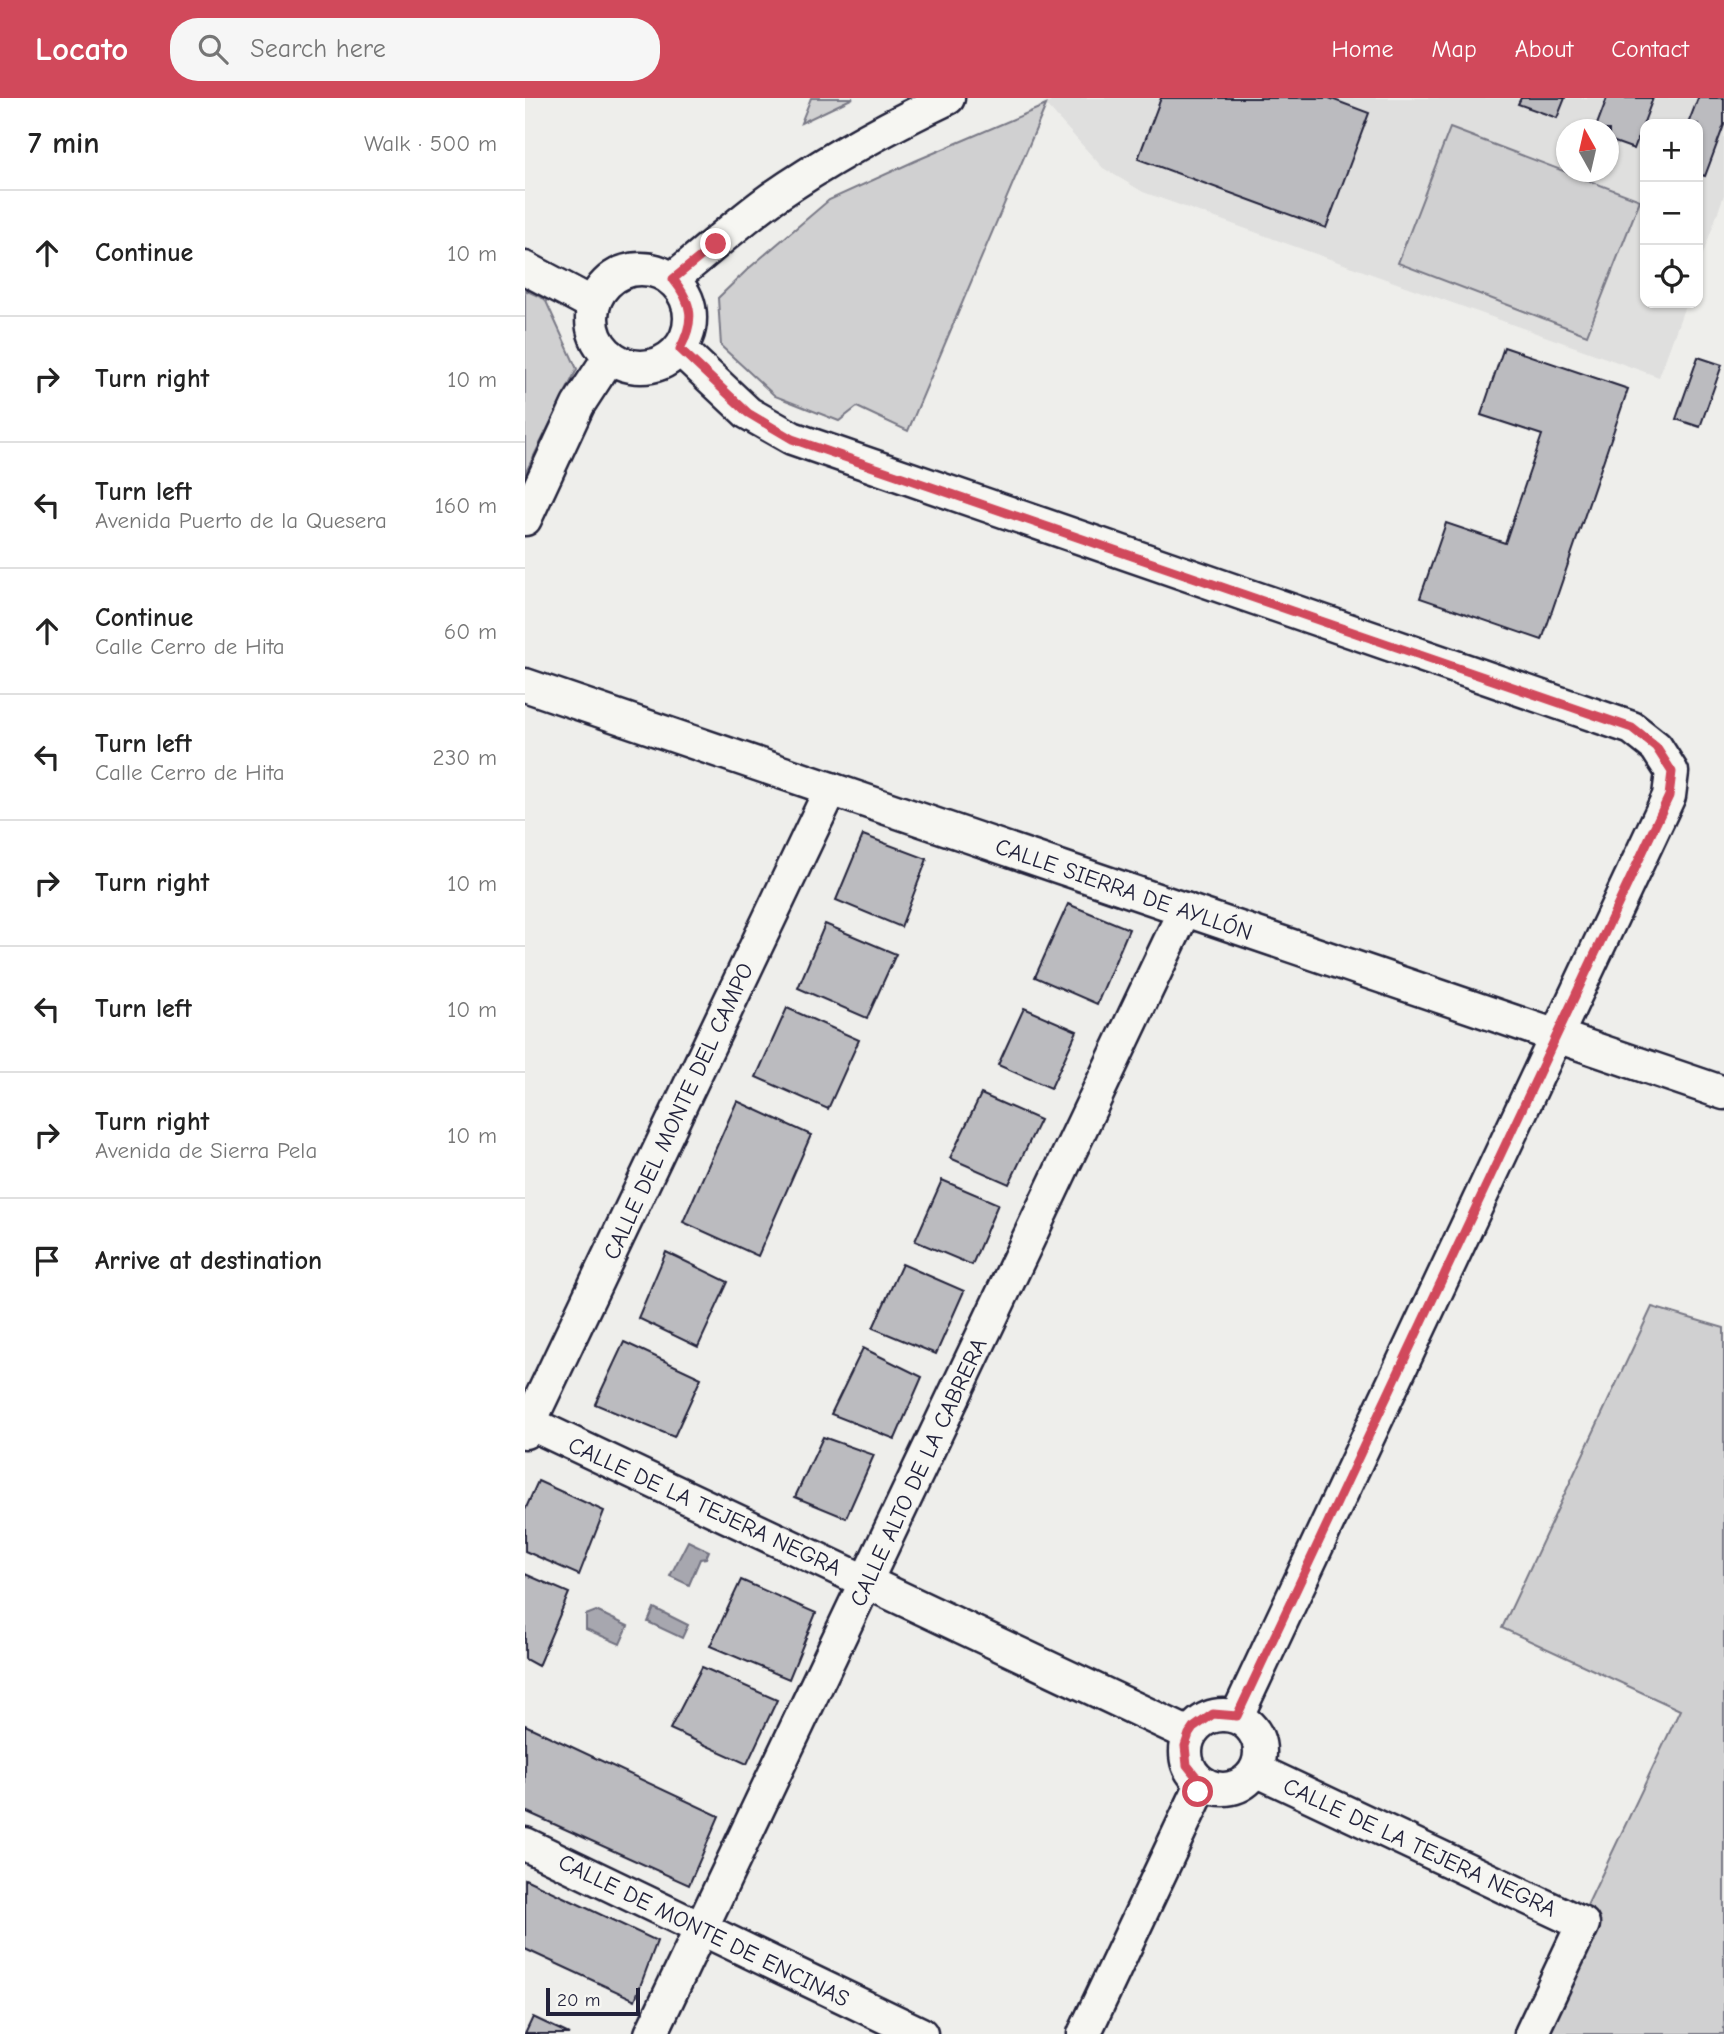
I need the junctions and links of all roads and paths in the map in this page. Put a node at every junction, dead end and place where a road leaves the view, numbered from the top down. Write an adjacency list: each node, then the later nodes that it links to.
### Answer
1 (948, 98): 3 (street)
2 (525, 268): 4 (street)
3 (673, 279): 4 (street); 5 (street)
4 (593, 304): 6 (street)
5 (680, 349): 6 (street); 11 (street)
6 (610, 356): 7 (street)
7 (525, 519)
8 (525, 685): 9 (street, CALLE SIERRA DE AYLLÓN)
9 (831, 789): 10 (street, CALLE SIERRA DE AYLLÓN); 13 (street, CALLE DEL MONTE DEL CAMPO)
10 (1185, 909): 11 (street, CALLE SIERRA DE AYLLÓN); 14 (street, CALLE ALTO DE LA CABRERA)
11 (1556, 1036): 12 (street, CALLE SIERRA DE AYLLÓN); 15 (street)
12 (1724, 1093)
13 (526, 1426): 14 (street, CALLE DE LA TEJERA NEGRA)
14 (866, 1582): 16 (street, CALLE DE LA TEJERA NEGRA); 20 (street, CALLE ALTO DE LA CABRERA)
15 (1237, 1716): 16 (street); 17 (street)
16 (1189, 1734): 18 (street)
17 (1257, 1770): 18 (street); 24 (street, CALLE DE LA TEJERA NEGRA)
18 (1202, 1784): 23 (street)
19 (525, 1844): 20 (street, CALLE DE MONTE DE ENCINAS)
20 (701, 1928): 21 (street, CALLE ALTO DE LA CABRERA); 22 (street, CALLE DE MONTE DE ENCINAS)
21 (651, 2034)
22 (921, 2034)
23 (1084, 2034)
24 (1531, 2034)

